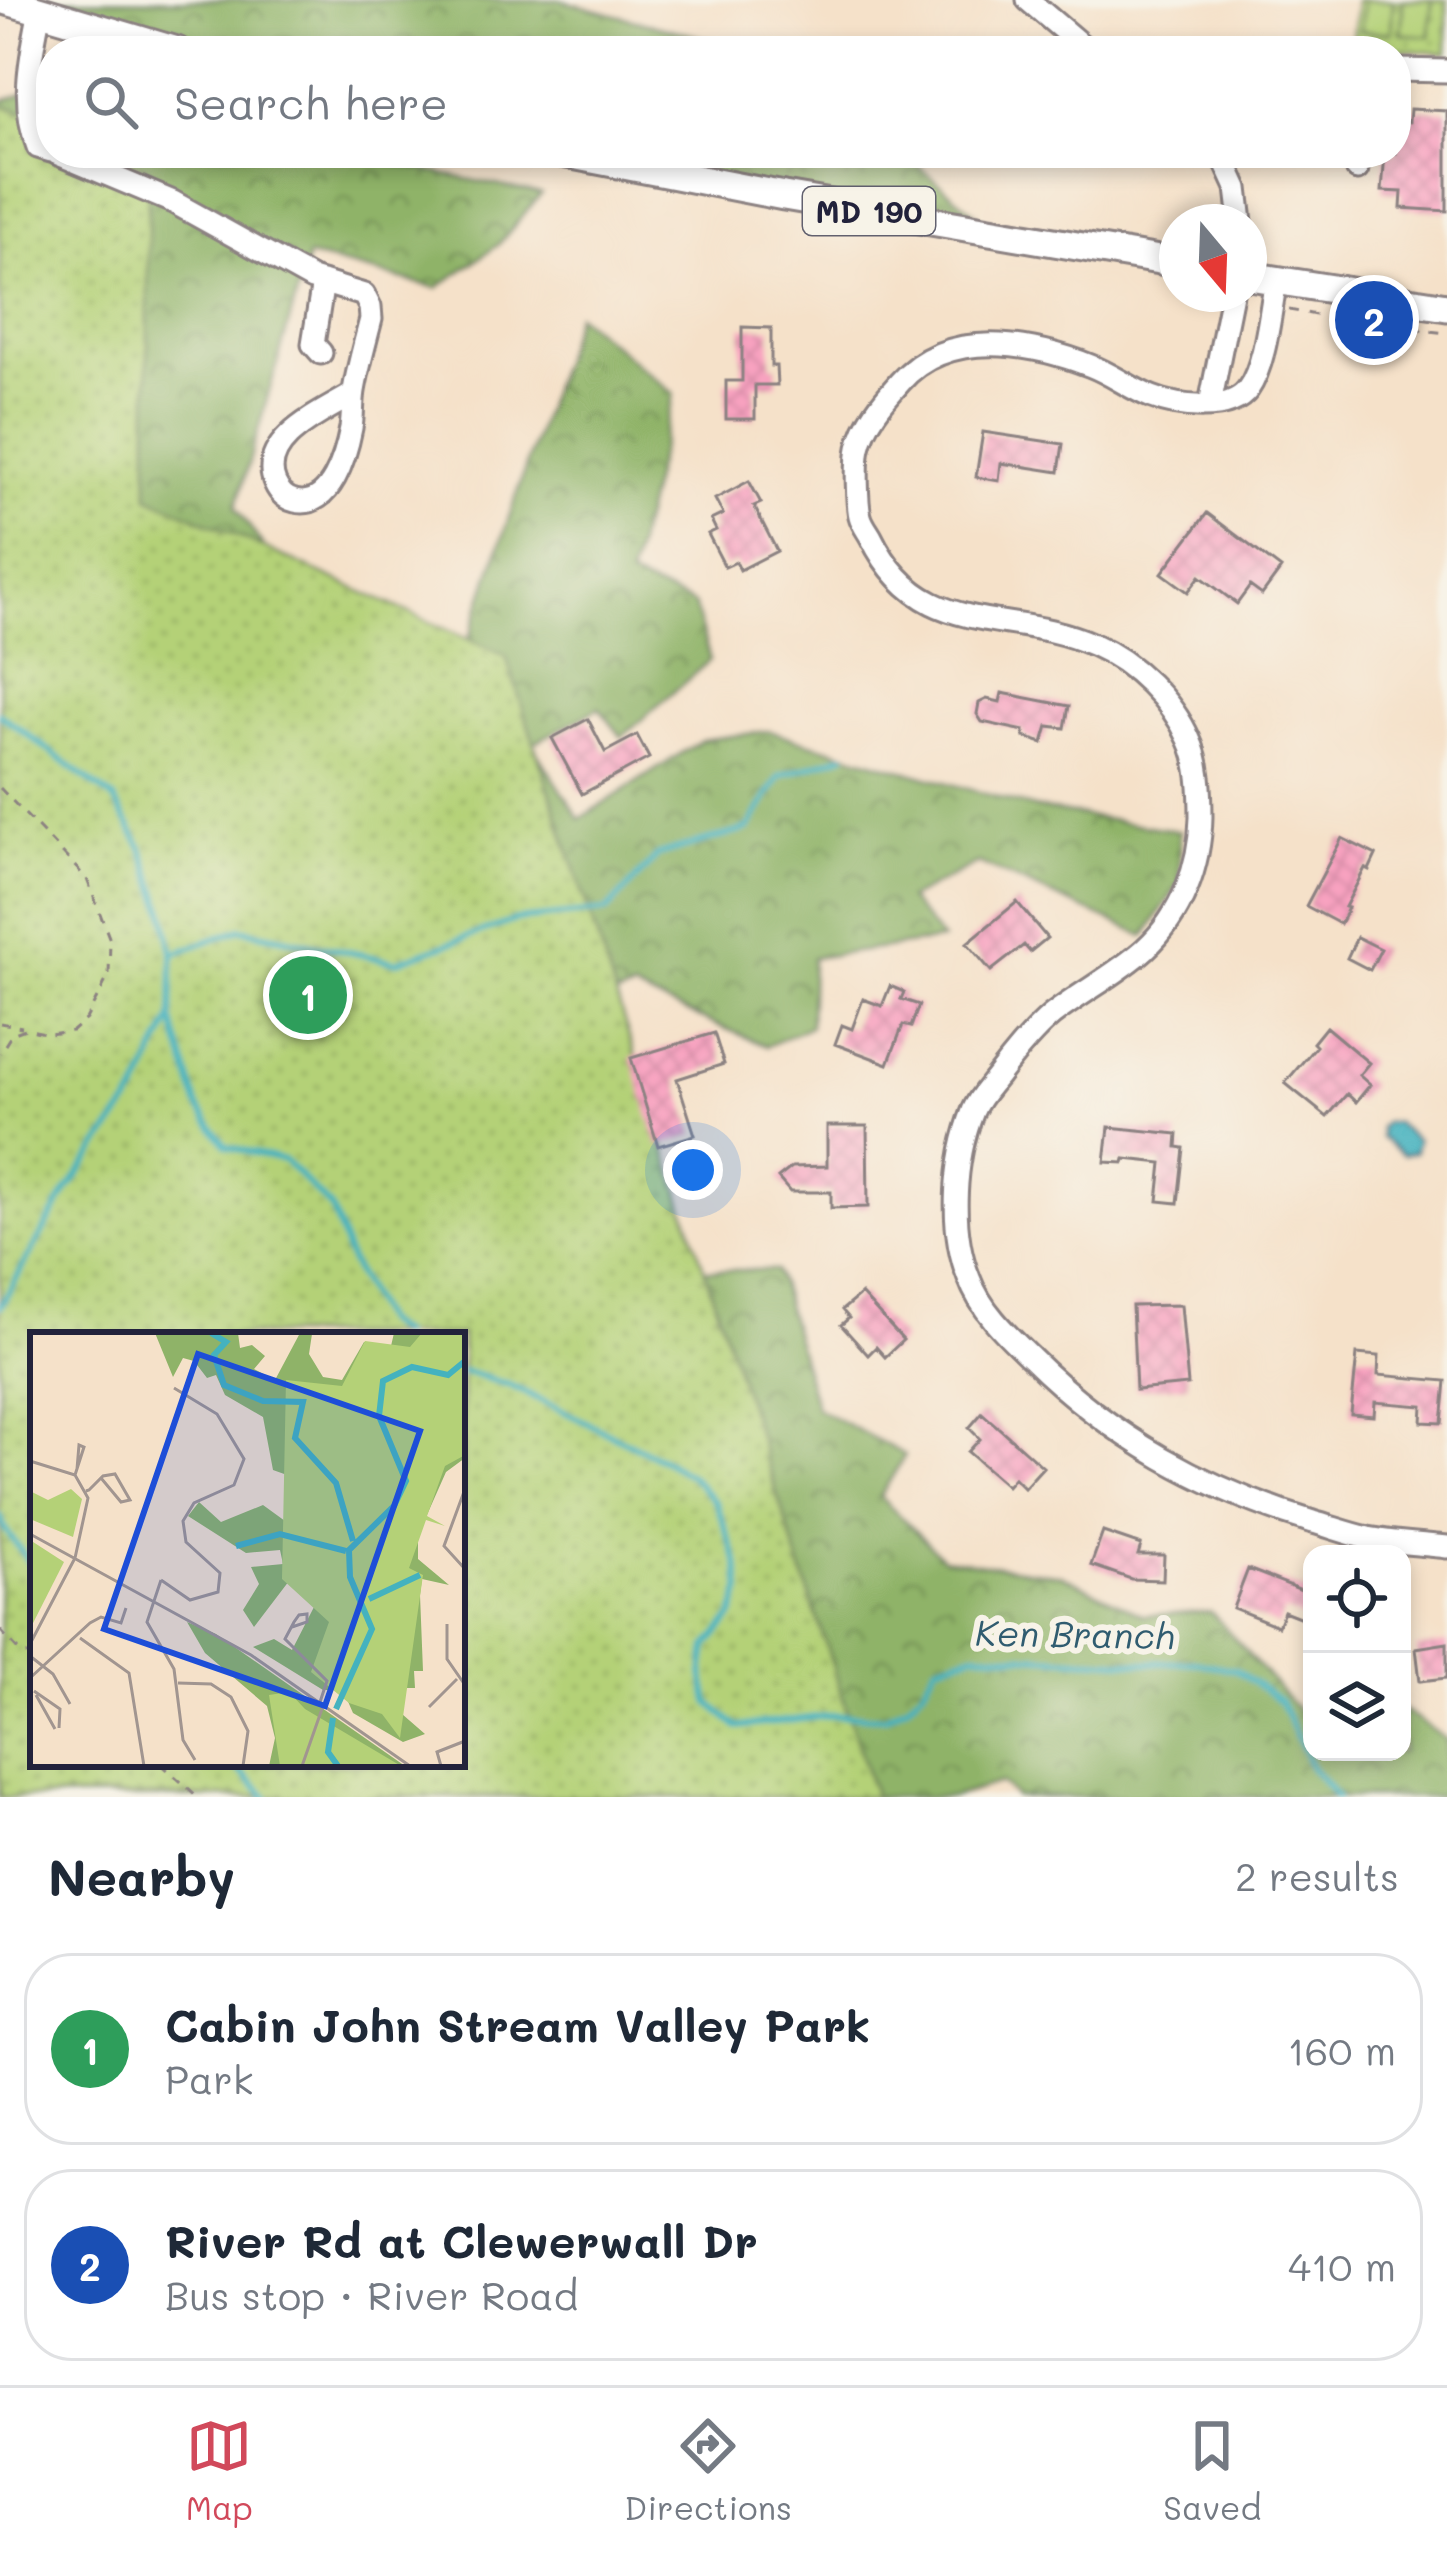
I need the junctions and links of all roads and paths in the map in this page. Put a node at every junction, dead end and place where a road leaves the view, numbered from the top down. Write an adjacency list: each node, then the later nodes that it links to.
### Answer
1 (1028, 0): 4 (street)
2 (17, 3): 3 (main road); 7 (street)
3 (127, 36)
4 (1070, 36)
5 (1411, 70): 6 (street)
6 (1447, 71)
7 (36, 142)
8 (92, 168): 13 (street)
9 (639, 168): 12 (main road, MD 190)
10 (1228, 168): 11 (street)
11 (1239, 204)
12 (1159, 260)
13 (323, 283): 20 (street); 21 (street)
14 (1267, 287): 16 (main road)
15 (1267, 288): 19 (path)
16 (1447, 307)
17 (1228, 312): 22 (street)
18 (1263, 312): 22 (street)
19 (1447, 333)
20 (321, 353)
21 (353, 394): 21 (street)
22 (1210, 404): 27 (street)
23 (0, 788): 25 (path)
24 (0, 1023): 25 (path)
25 (42, 1030): 26 (path)
26 (0, 1053)
27 (1447, 1547)
28 (0, 1630): 29 (path)
29 (30, 1656)
30 (164, 1767): 31 (path)
31 (198, 1797)

